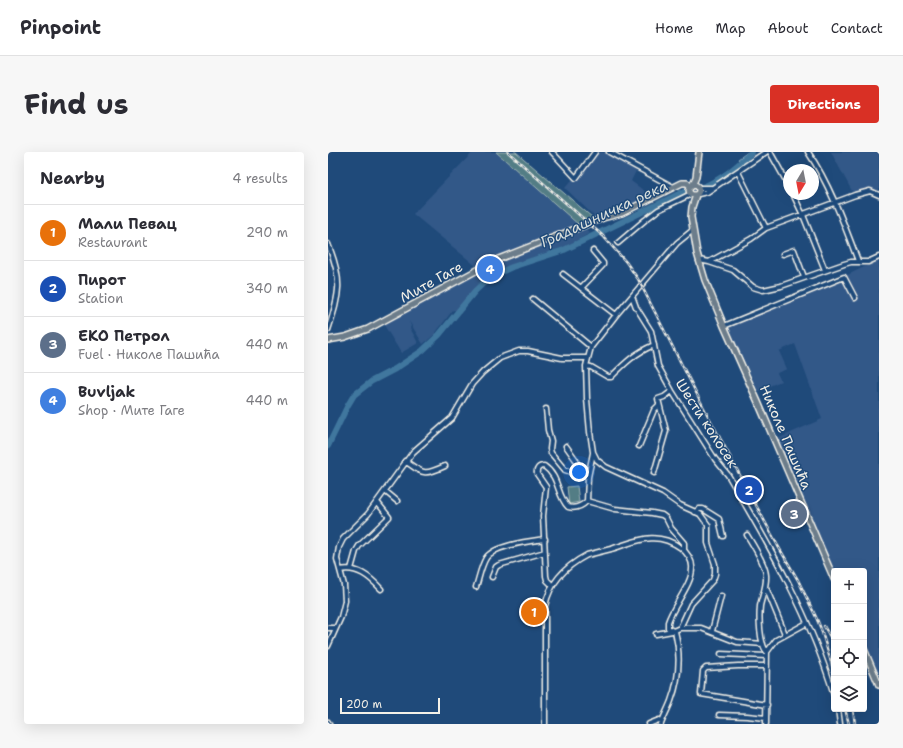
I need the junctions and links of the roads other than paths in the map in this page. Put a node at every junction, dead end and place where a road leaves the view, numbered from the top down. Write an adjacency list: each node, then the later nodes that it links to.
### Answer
1 (552, 152): 2 (street)
2 (595, 152)
3 (609, 152): 11 (street)
4 (700, 152): 10 (main road, Николе Пашића)
5 (766, 152): 8 (street)
6 (770, 152): 9 (street)
7 (808, 152): 15 (street)
8 (738, 172): 12 (street); 17 (street)
9 (783, 175)
10 (695, 179): 12 (main road); 12 (main road, Николе Пашића)
11 (675, 186): 12 (main road); 38 (main road, Мите Гаге)
12 (693, 190): 18 (main road, Николе Пашића); 19 (street)
13 (879, 195): 15 (street)
14 (796, 200): 16 (street)
15 (835, 203): 16 (street); 25 (street)
16 (803, 215): 17 (street); 27 (street)
17 (766, 228): 26 (street)
18 (693, 230): 24 (main road, Николе Пашића); 31 (street)
19 (618, 243)
20 (328, 244): 35 (street)
21 (593, 251): 30 (street)
22 (783, 254): 29 (street)
23 (879, 257): 25 (street)
24 (699, 260): 26 (street); 36 (main road, Николе Пашића)
25 (858, 261): 27 (street)
26 (709, 262): 29 (street)
27 (825, 270): 29 (street)
28 (563, 274): 30 (street)
29 (804, 277)
30 (581, 288): 34 (street)
31 (632, 296): 34 (street); 39 (street, Шести колосек)
32 (855, 298): 36 (street)
33 (532, 299): 40 (street)
34 (616, 315): 40 (street)
35 (329, 324): 37 (street)
36 (724, 326): 66 (main road, Николе Пашића)
37 (328, 330)
38 (328, 340)
39 (654, 345): 42 (street); 43 (street, Шести колосек)
40 (591, 347): 41 (street)
41 (588, 358): 42 (street); 49 (street)
42 (586, 366): 48 (street)
43 (672, 391): 44 (street); 73 (street, Шести колосек)
44 (658, 405): 47 (street); 51 (street)
45 (546, 409): 52 (street)
46 (566, 446): 52 (street)
47 (639, 446)
48 (593, 452): 53 (street); 58 (street)
49 (405, 461): 50 (street); 54 (street)
50 (445, 466)
51 (654, 473)
52 (578, 475): 53 (street)
53 (588, 477): 56 (street)
54 (384, 491): 55 (street); 57 (street)
55 (397, 501)
56 (587, 501): 61 (street); 62 (street)
57 (377, 502): 64 (street); 65 (street)
58 (695, 512): 60 (street); 76 (street)
59 (747, 535): 70 (street)
60 (722, 536)
61 (545, 539): 63 (street); 69 (street)
62 (684, 550): 68 (street); 77 (street)
63 (546, 552): 67 (street); 68 (street)
64 (351, 569): 65 (street); 71 (street)
65 (340, 570): 75 (street)
66 (831, 572)
67 (492, 577)
68 (552, 586): 94 (street)
69 (476, 587)
70 (765, 589): 80 (street); 81 (street)
71 (381, 590)
72 (721, 596): 78 (street)
73 (807, 623): 80 (street); 88 (street, Шести колосек)
74 (328, 628): 75 (street)
75 (335, 628): 82 (street)
76 (680, 628): 77 (street); 78 (street)
77 (674, 631): 79 (street); 93 (street)
78 (712, 631): 81 (street)
79 (656, 634)
80 (785, 634): 84 (street)
81 (763, 644): 84 (street)
82 (328, 646)
83 (721, 654): 84 (street)
84 (766, 654): 86 (street)
85 (867, 656): 87 (main road)
86 (766, 666): 89 (street); 89 (street)
87 (879, 685)
88 (831, 686)
89 (767, 705): 92 (street)
90 (838, 712): 97 (street)
91 (719, 715): 92 (street)
92 (766, 718): 96 (street)
93 (662, 722): 95 (street)
94 (545, 724)
95 (649, 724)
96 (766, 724)
97 (840, 724)

